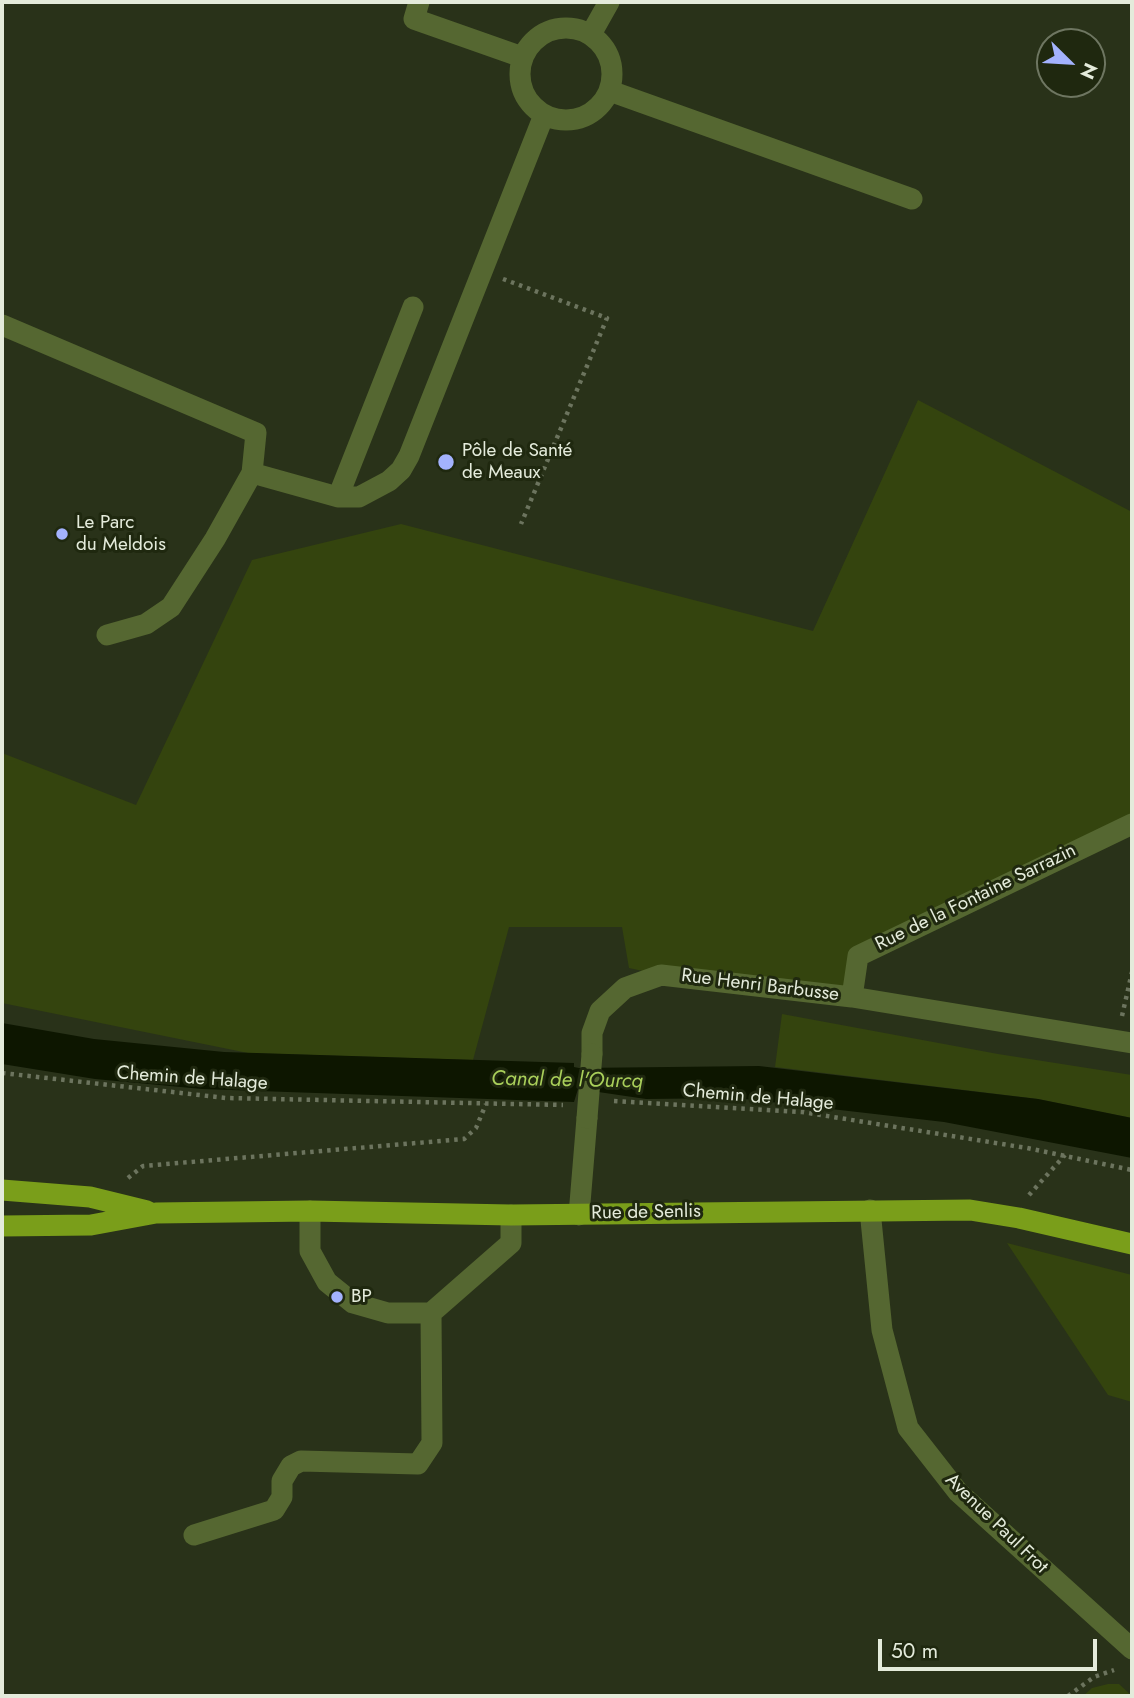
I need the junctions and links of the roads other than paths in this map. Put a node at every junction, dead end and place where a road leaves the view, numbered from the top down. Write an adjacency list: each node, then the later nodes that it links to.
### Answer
1 (419, 2): 4 (street)
2 (609, 2): 3 (street)
3 (590, 34): 4 (street); 5 (street)
4 (522, 57): 6 (street)
5 (610, 91): 6 (street); 7 (street)
6 (544, 115): 11 (street)
7 (912, 199)
8 (413, 307): 11 (street)
9 (2, 325): 10 (street)
10 (252, 473): 11 (street); 12 (street)
11 (338, 497)
12 (107, 635)
13 (1132, 824): 14 (street, Rue de la Fontaine Sarrazin)
14 (852, 997): 15 (street, Rue Henri Barbusse); 21 (street, Rue Henri Barbusse, bridge)
15 (1124, 1042)
16 (2, 1190): 19 (main road, Rue de Senlis)
17 (870, 1210): 21 (main road, Rue de Senlis); 23 (main road, Rue de Senlis); 26 (street, Avenue Paul Frot)
18 (310, 1211): 19 (main road, Rue de Senlis); 20 (main road, Rue de Senlis); 24 (street)
19 (156, 1213): 22 (main road, Rue de Senlis)
20 (511, 1215): 21 (main road, Rue de Senlis); 24 (street)
21 (579, 1215)
22 (2, 1226)
23 (1132, 1244)
24 (431, 1313): 25 (street)
25 (194, 1535)
26 (1132, 1649)

